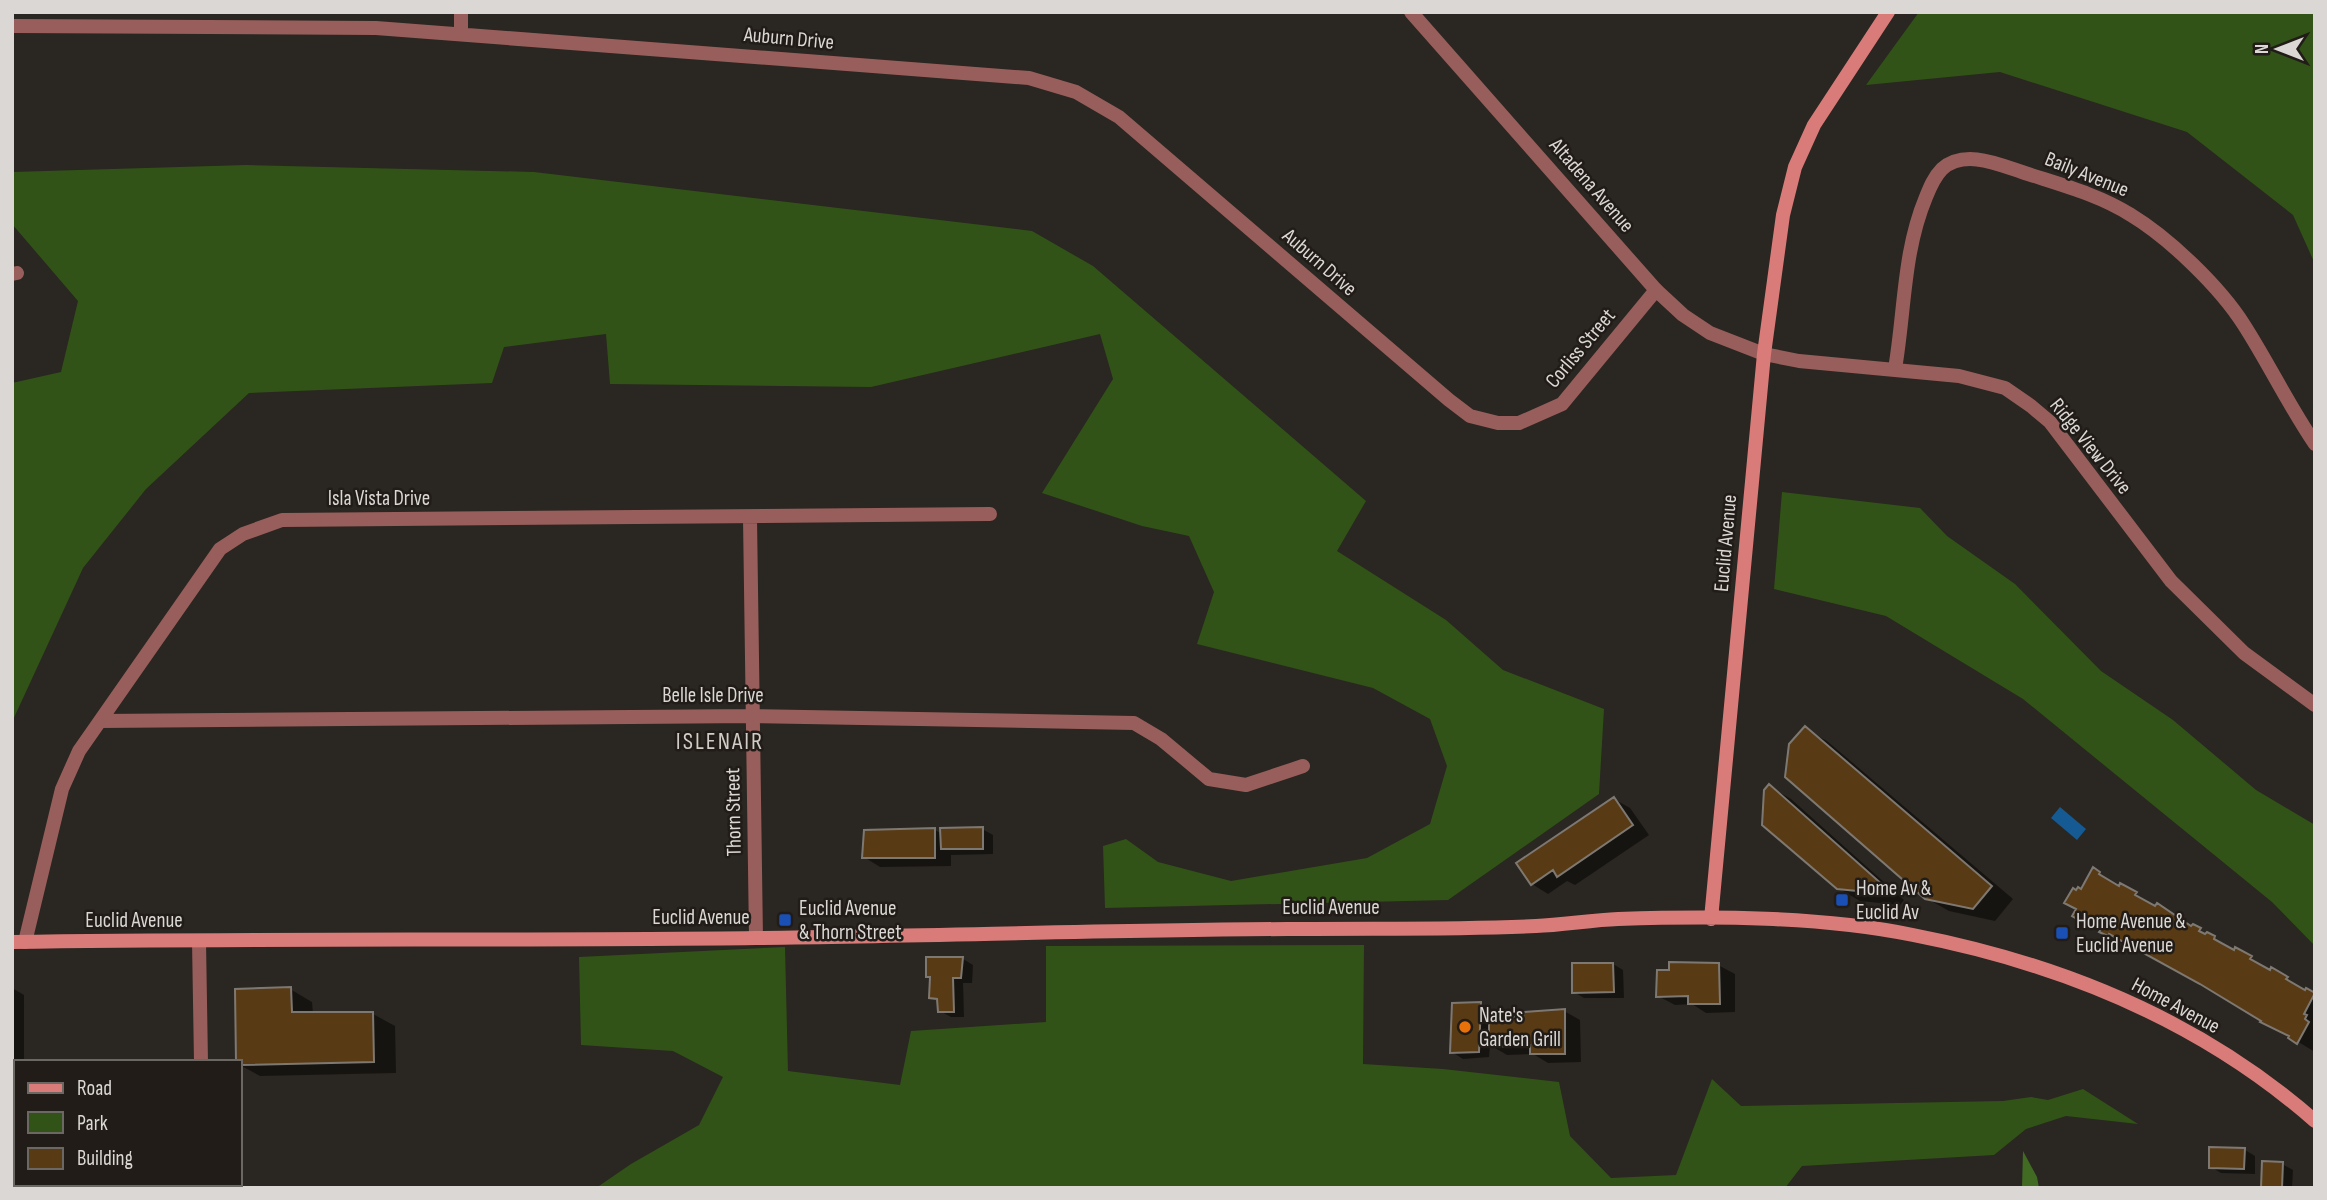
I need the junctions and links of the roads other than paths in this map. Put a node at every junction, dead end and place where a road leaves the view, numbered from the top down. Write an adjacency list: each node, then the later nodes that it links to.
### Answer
1 (461, 12): 5 (street)
2 (1411, 12): 6 (street, Altadena Avenue)
3 (1888, 12): 7 (main road, Euclid Avenue)
4 (12, 26): 5 (street, Auburn Drive)
5 (461, 33): 9 (street, Auburn Drive)
6 (1656, 290): 7 (street, Altadena Avenue); 9 (street, Corliss Street)
7 (1764, 354): 8 (street, Ridge View Drive); 17 (main road, Euclid Avenue)
8 (1895, 369): 10 (street, Baily Avenue); 13 (street, Ridge View Drive)
9 (1448, 400)
10 (2315, 444)
11 (990, 514): 12 (street, Isla Vista Drive)
12 (750, 518): 14 (street, Thorn Street); 15 (street, Isla Vista Drive)
13 (2315, 705)
14 (754, 716): 15 (street, Belle Isle Drive); 16 (street, Belle Isle Drive); 18 (street, Thorn Street)
15 (100, 721): 20 (street, Isla Vista Drive)
16 (1303, 766)
17 (1712, 919): 18 (main road, Euclid Avenue); 22 (main road, Home Avenue)
18 (756, 938): 19 (main road, Euclid Avenue)
19 (199, 941): 20 (main road, Euclid Avenue); 21 (street)
20 (19, 942)
21 (201, 1060)
22 (2315, 1121)

